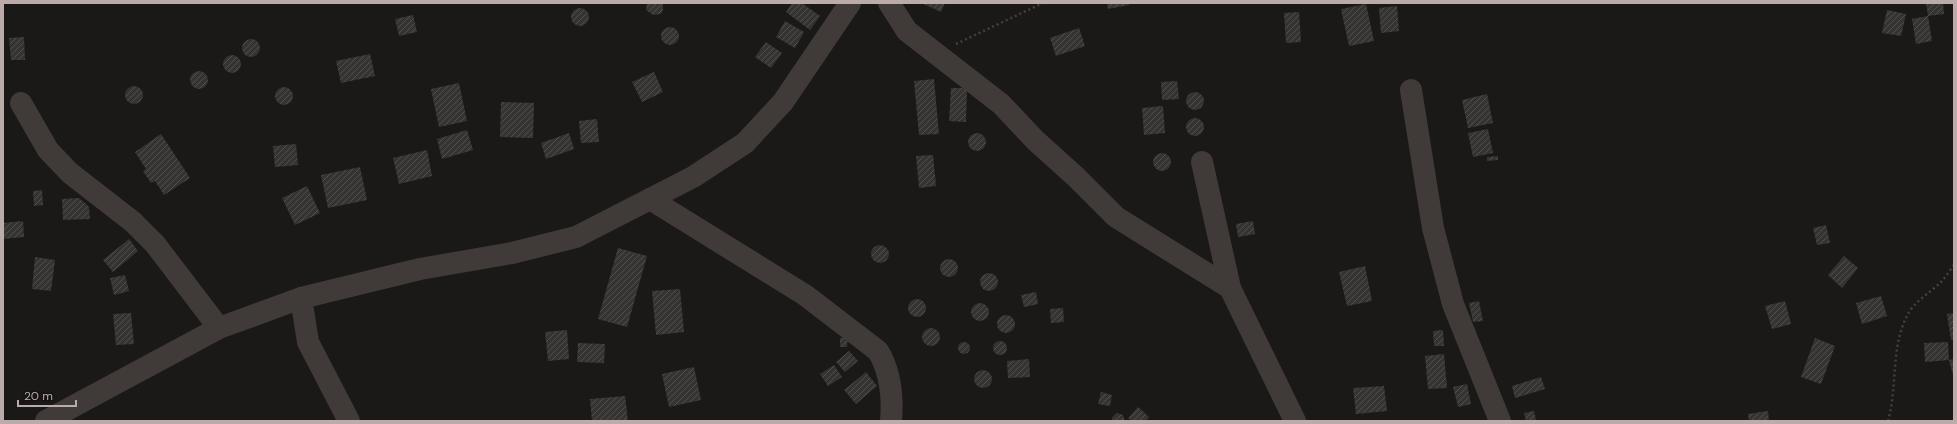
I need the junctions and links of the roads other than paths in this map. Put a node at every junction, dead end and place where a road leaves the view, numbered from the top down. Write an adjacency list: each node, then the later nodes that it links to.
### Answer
1 (889, 3): 7 (street)
2 (847, 4): 6 (street)
3 (1411, 90): 14 (street)
4 (21, 103): 9 (street)
5 (1202, 162): 7 (street)
6 (650, 199): 8 (street); 12 (street)
7 (1230, 288): 13 (street)
8 (301, 298): 9 (street); 11 (street)
9 (219, 328): 10 (street)
10 (46, 421)
11 (349, 421)
12 (891, 421)
13 (1295, 421)
14 (1500, 421)

